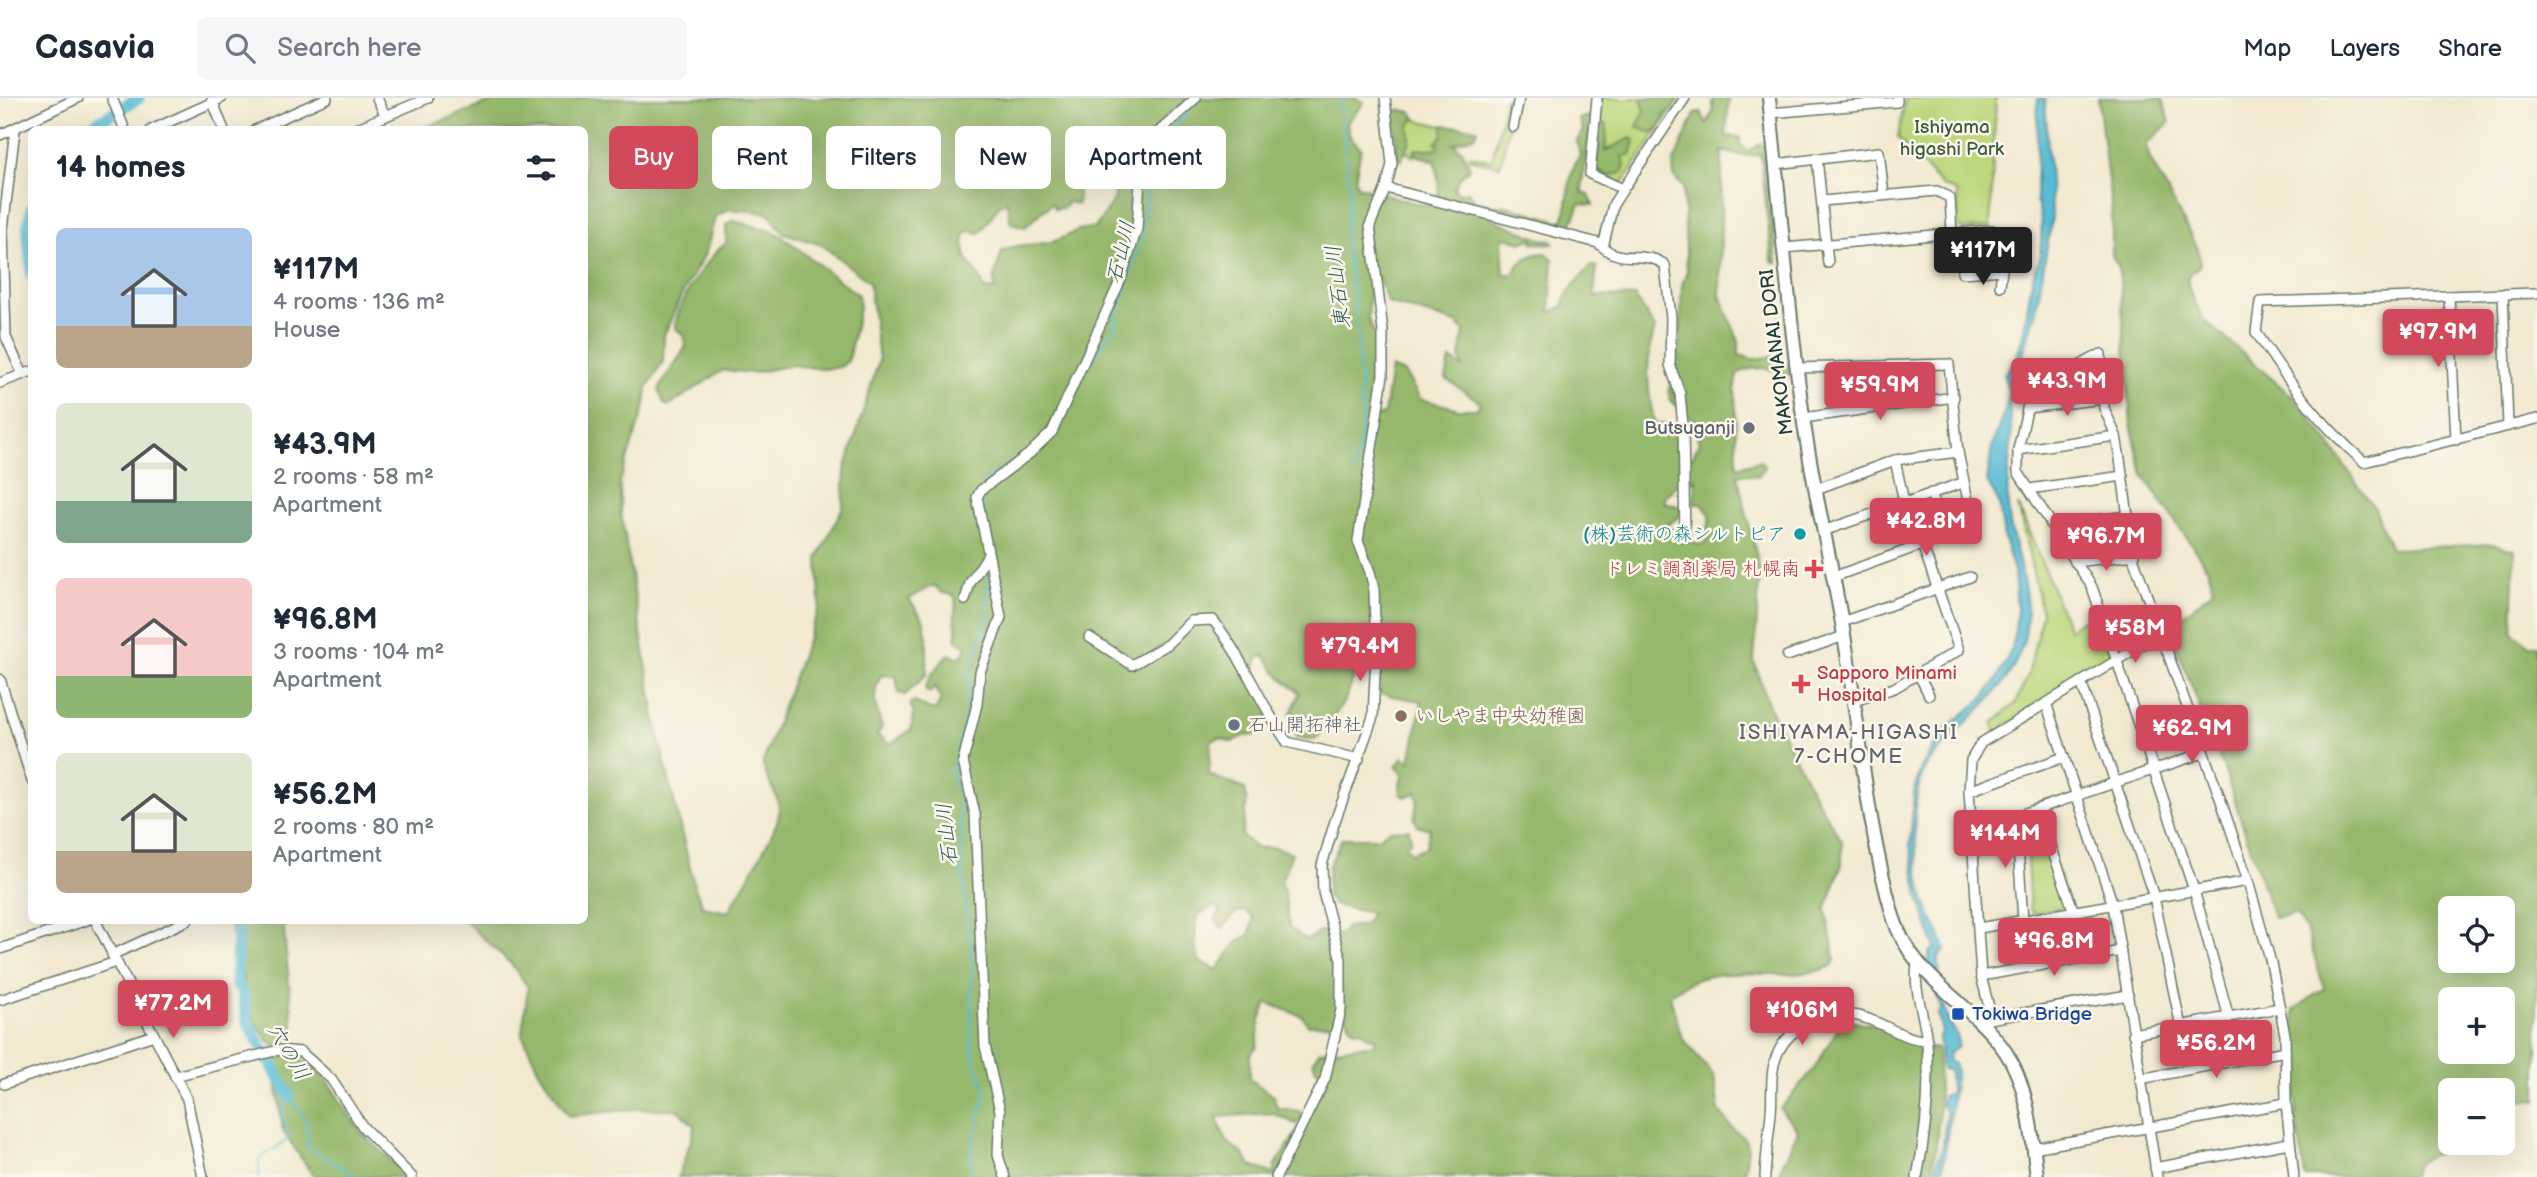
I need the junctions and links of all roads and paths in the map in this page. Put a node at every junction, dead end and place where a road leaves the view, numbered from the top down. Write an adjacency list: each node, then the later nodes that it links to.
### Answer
1 (222, 98): 14 (street)
2 (327, 98): 22 (street)
3 (377, 98): 18 (street)
4 (428, 98): 18 (street)
5 (1196, 98): 75 (street)
6 (1385, 98): 29 (street)
7 (1519, 98): 24 (street)
8 (1597, 98): 30 (street)
9 (1685, 98): 30 (street)
10 (1769, 98): 17 (highway, MAKOMANAI DORI)
11 (1897, 98): 15 (street)
12 (73, 99): 25 (street)
13 (113, 99): 19 (street)
14 (212, 100): 20 (street); 21 (street)
15 (1855, 102): 16 (street)
16 (1812, 103): 17 (street)
17 (1770, 113): 28 (highway, MAKOMANAI DORI)
18 (385, 115): 23 (street)
19 (123, 126)
20 (159, 126)
21 (222, 126)
22 (264, 126)
23 (362, 126)
24 (1513, 127)
25 (15, 130): 26 (street); 33 (street)
26 (0, 135)
27 (1817, 158): 28 (street); 31 (street); 32 (street)
28 (1775, 164): 37 (highway, MAKOMANAI DORI)
29 (1386, 188): 36 (street); 94 (street)
30 (1623, 189): 36 (street)
31 (1884, 195): 32 (street); 34 (street)
32 (1822, 201): 35 (street)
33 (1, 229): 40 (street)
34 (1952, 233): 35 (street); 39 (street)
35 (1826, 245): 37 (street); 38 (street)
36 (1603, 247): 71 (street)
37 (1784, 248): 47 (highway, MAKOMANAI DORI)
38 (1828, 263)
39 (2003, 270): 41 (street); 42 (street)
40 (2, 272): 46 (street)
41 (1962, 273)
42 (2000, 286)
43 (2537, 293): 44 (street)
44 (2503, 294): 45 (street); 55 (street)
45 (2449, 296): 57 (street); 57 (street)
46 (3, 338): 48 (street)
47 (1797, 368): 50 (street); 53 (highway, MAKOMANAI DORI)
48 (27, 372): 49 (street)
49 (0, 383)
50 (1954, 397): 53 (street); 59 (street)
51 (2103, 399): 52 (street); 52 (street); 56 (street)
52 (2026, 408): 58 (street)
53 (1803, 418): 63 (highway, MAKOMANAI DORI)
54 (2537, 418): 55 (street)
55 (2508, 426): 57 (street)
56 (2116, 436): 58 (street); 61 (street)
57 (2456, 440)
58 (2018, 450): 64 (street)
59 (1958, 452): 60 (street); 62 (street)
60 (1895, 460): 63 (street); 67 (street)
61 (2123, 476): 64 (street); 68 (street)
62 (1962, 483): 65 (street); 66 (street)
63 (1816, 489): 70 (highway, MAKOMANAI DORI)
64 (2029, 489): 69 (street)
65 (1931, 493): 67 (street); 72 (street)
66 (1968, 500)
67 (1904, 502): 70 (street)
68 (2128, 516): 69 (street); 73 (street)
69 (2051, 526): 74 (street)
70 (1824, 531): 76 (highway, MAKOMANAI DORI)
71 (1685, 538)
72 (1922, 544): 76 (street); 78 (street)
73 (2134, 555): 74 (street); 81 (street)
74 (2076, 562): 85 (street)
75 (990, 563): 79 (street); 138 (street)
76 (1833, 577): 80 (highway, MAKOMANAI DORI)
77 (1970, 577): 78 (street)
78 (1938, 588): 80 (street); 86 (street)
79 (965, 600)
80 (1842, 622): 82 (highway, MAKOMANAI DORI)
81 (2160, 634): 85 (street); 92 (street)
82 (1844, 636): 84 (street); 90 (highway, MAKOMANAI DORI)
83 (1090, 637): 94 (street)
84 (1787, 656)
85 (2118, 660): 88 (street); 96 (street)
86 (1919, 675): 89 (street); 90 (street)
87 (0, 679): 95 (street)
88 (2081, 682): 91 (street); 97 (street)
89 (1929, 695)
90 (1854, 701): 116 (highway, MAKOMANAI DORI)
91 (2046, 703): 93 (street); 98 (street)
92 (2203, 753): 96 (street); 103 (street)
93 (2064, 757): 98 (street); 99 (street)
94 (1359, 758): 139 (street)
95 (28, 768)
96 (2154, 770): 97 (street); 104 (street)
97 (2115, 783): 99 (street); 105 (street)
98 (1969, 791): 102 (street)
99 (2076, 797): 100 (street); 106 (street)
100 (2038, 809): 101 (street); 107 (street)
101 (2016, 817): 102 (street); 108 (street)
102 (1972, 831): 112 (street)
103 (2248, 881): 104 (street); 120 (street)
104 (2194, 890): 105 (street); 121 (street)
105 (2154, 897): 106 (street); 123 (street)
106 (2113, 905): 107 (street); 114 (street)
107 (2074, 912): 108 (street)
108 (2023, 921): 112 (street)
109 (75, 924): 113 (street)
110 (97, 924): 115 (street)
111 (164, 925): 115 (street)
112 (1979, 928): 117 (street)
113 (0, 949)
114 (2121, 951): 117 (street); 118 (street)
115 (114, 958): 119 (street); 125 (street)
116 (1919, 967): 122 (highway, MAKOMANAI DORI); 126 (street)
117 (1981, 976): 122 (street)
118 (2128, 995): 122 (street); 124 (street)
119 (0, 1000)
120 (2280, 1008): 121 (street); 127 (street)
121 (2229, 1018): 123 (street)
122 (1986, 1021): 134 (highway, MAKOMANAI DORI)
123 (2181, 1027): 124 (street)
124 (2133, 1034): 129 (street)
125 (154, 1035): 128 (street); 130 (street)
126 (1927, 1040): 140 (street); 141 (street)
127 (2285, 1051): 129 (street); 131 (street)
128 (175, 1076): 136 (street); 137 (street)
129 (2140, 1079): 132 (street)
130 (4, 1084)
131 (2286, 1103): 132 (street); 133 (street)
132 (2149, 1127): 134 (street); 135 (street)
133 (2289, 1143): 135 (street); 143 (street)
134 (2034, 1148): 142 (highway, MAKOMANAI DORI)
135 (2156, 1172)
136 (203, 1177)
137 (412, 1177)
138 (1005, 1177)
139 (1276, 1177)
140 (1765, 1177)
141 (1917, 1177)
142 (2037, 1177)
143 (2294, 1177)

